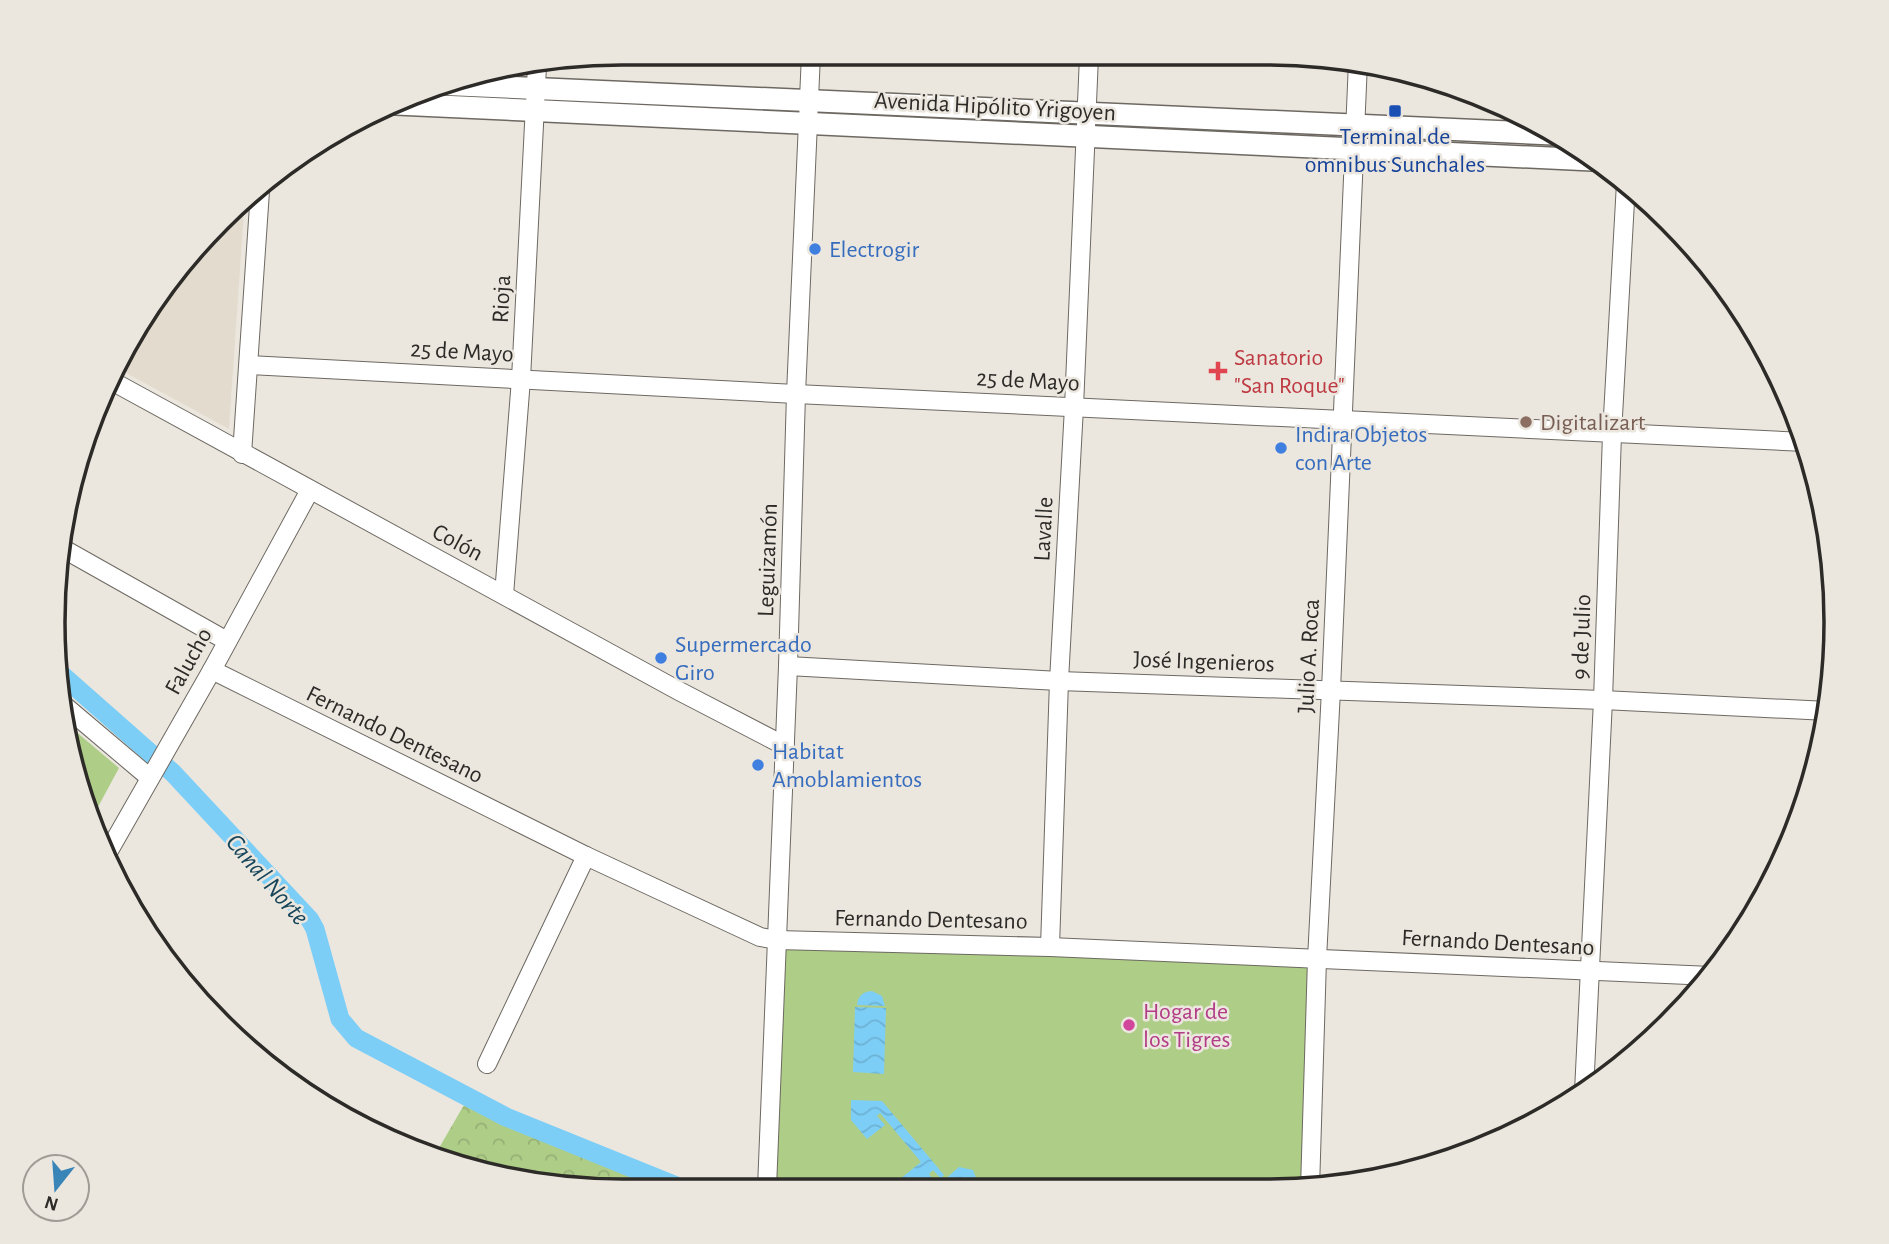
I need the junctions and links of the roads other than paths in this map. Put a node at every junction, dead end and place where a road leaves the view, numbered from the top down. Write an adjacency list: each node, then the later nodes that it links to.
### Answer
1 (811, 65): 7 (street, Leguizamón)
2 (1089, 65): 10 (street, Lavalle)
3 (537, 72): 6 (street, Rioja)
4 (1358, 72): 12 (street, Julio A. Roca)
5 (472, 86): 6 (street, Avenida Hipólito Yrigoyen)
6 (537, 89): 7 (street, Avenida Hipólito Yrigoyen); 9 (street, Rioja)
7 (809, 101): 10 (street, Avenida Hipólito Yrigoyen); 11 (street, Leguizamón)
8 (415, 105): 9 (street, Avenida Hipólito Yrigoyen)
9 (535, 110): 11 (street, Avenida Hipólito Yrigoyen); 20 (street, Rioja)
10 (1088, 113): 12 (street, Avenida Hipólito Yrigoyen); 14 (street, Lavalle)
11 (809, 123): 14 (street, Avenida Hipólito Yrigoyen); 22 (street, Leguizamón)
12 (1355, 125): 13 (street, Avenida Hipólito Yrigoyen); 15 (street, Julio A. Roca)
13 (1535, 133)
14 (1086, 136): 15 (street, Avenida Hipólito Yrigoyen); 23 (street, Lavalle)
15 (1354, 148): 16 (street, Avenida Hipólito Yrigoyen); 24 (street, Julio A. Roca)
16 (1577, 159)
17 (1625, 196): 25 (street, 9 de Julio)
18 (259, 199): 19 (street)
19 (249, 365): 20 (street, 25 de Mayo); 27 (street)
20 (521, 379): 22 (street, 25 de Mayo); 30 (street, Rioja)
21 (118, 385): 27 (street, Colón)
22 (796, 394): 23 (street, 25 de Mayo); 32 (street, Leguizamón)
23 (1074, 407): 24 (street, 25 de Mayo); 34 (street, Lavalle)
24 (1342, 420): 25 (street, 25 de Mayo); 35 (street, Julio A. Roca)
25 (1612, 434): 26 (street, 25 de Mayo); 36 (street, 9 de Julio)
26 (1794, 442)
27 (242, 454): 28 (street, Colón)
28 (310, 490): 30 (street, Colón); 31 (street, Falucho)
29 (70, 552): 31 (street)
30 (504, 595): 39 (street, Colón)
31 (227, 641): 33 (street, Falucho)
32 (788, 666): 34 (street, José Ingenieros); 39 (street, Leguizamón)
33 (212, 670): 40 (street, Falucho); 42 (street, Fernando Dentesano)
34 (1059, 681): 35 (street, José Ingenieros); 44 (street, Lavalle)
35 (1331, 690): 36 (street, José Ingenieros); 45 (street, Julio A. Roca)
36 (1603, 700): 37 (street, José Ingenieros); 46 (street, 9 de Julio)
37 (1817, 710)
38 (72, 712): 40 (street)
39 (785, 746): 43 (street, Leguizamón)
40 (150, 778): 41 (street, Falucho)
41 (112, 846)
42 (586, 856): 43 (street, Fernando Dentesano); 48 (street)
43 (777, 940): 44 (street, Fernando Dentesano); 51 (street, Leguizamón)
44 (1050, 947): 45 (street, Fernando Dentesano)
45 (1317, 959): 46 (street, Fernando Dentesano); 50 (street, Julio A. Roca)
46 (1590, 971): 47 (street, Fernando Dentesano); 49 (street, 9 de Julio)
47 (1697, 975)
48 (487, 1064)
49 (1585, 1079)
50 (1310, 1177)
51 (767, 1179)

